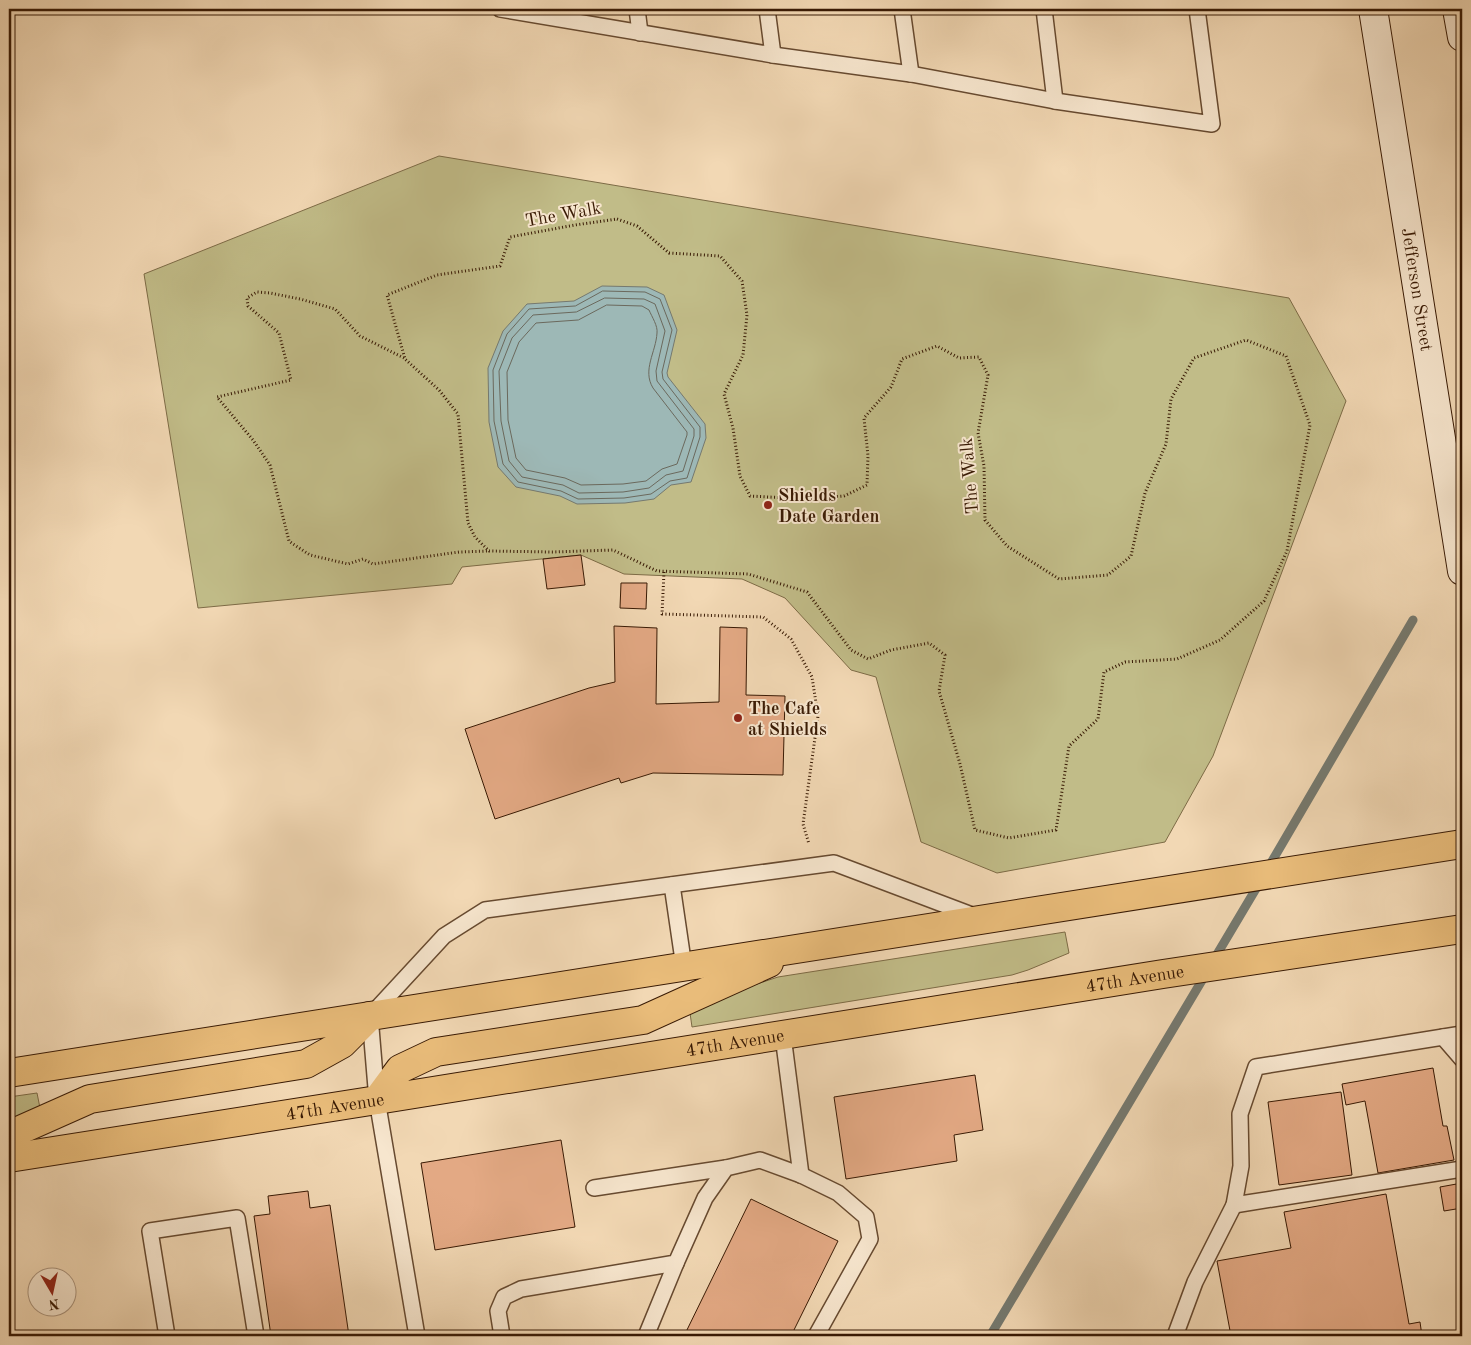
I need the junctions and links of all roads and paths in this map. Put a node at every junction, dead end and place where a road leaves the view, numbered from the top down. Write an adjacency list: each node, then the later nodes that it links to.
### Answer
1 (500, 9): 9 (lane)
2 (637, 9): 9 (lane)
3 (767, 9): 11 (lane)
4 (902, 9): 12 (lane)
5 (1044, 9): 13 (lane)
6 (1197, 9): 13 (lane)
7 (1373, 9): 16 (main road, Jefferson Street)
8 (1457, 9): 10 (main road)
9 (640, 33): 11 (lane)
10 (1462, 37)
11 (773, 55): 12 (lane)
12 (911, 74): 13 (lane)
13 (1055, 101)
14 (405, 359): 15 (path); 15 (path, The Walk); 17 (path, The Walk)
15 (490, 551): 17 (path, The Walk)
16 (1462, 570)
17 (664, 572): 19 (path)
18 (1462, 844): 21 (main road)
19 (815, 866): 20 (lane); 21 (lane)
20 (672, 885): 24 (lane); 25 (lane)
21 (985, 920): 23 (main road)
22 (1462, 928): 27 (main road, 47th Avenue)
23 (800, 949): 24 (main road); 31 (main road)
24 (684, 967): 25 (main road)
25 (370, 1016): 30 (main road); 31 (lane); 32 (main road)
26 (1462, 1034): 28 (lane)
27 (783, 1036): 31 (main road, 47th Avenue); 36 (lane)
28 (1443, 1037): 29 (lane); 38 (lane)
29 (1462, 1059)
30 (9, 1073)
31 (377, 1100): 33 (main road, 47th Avenue); 42 (lane)
32 (9, 1135)
33 (9, 1158)
34 (726, 1168): 36 (lane); 37 (lane); 39 (lane)
35 (1462, 1169): 38 (lane)
36 (801, 1175): 45 (lane)
37 (594, 1188)
38 (1234, 1205): 46 (lane)
39 (676, 1263): 43 (lane); 44 (lane)
40 (167, 1336): 41 (lane)
41 (256, 1336)
42 (417, 1336)
43 (502, 1336)
44 (646, 1336)
45 (816, 1336)
46 (1175, 1336)

